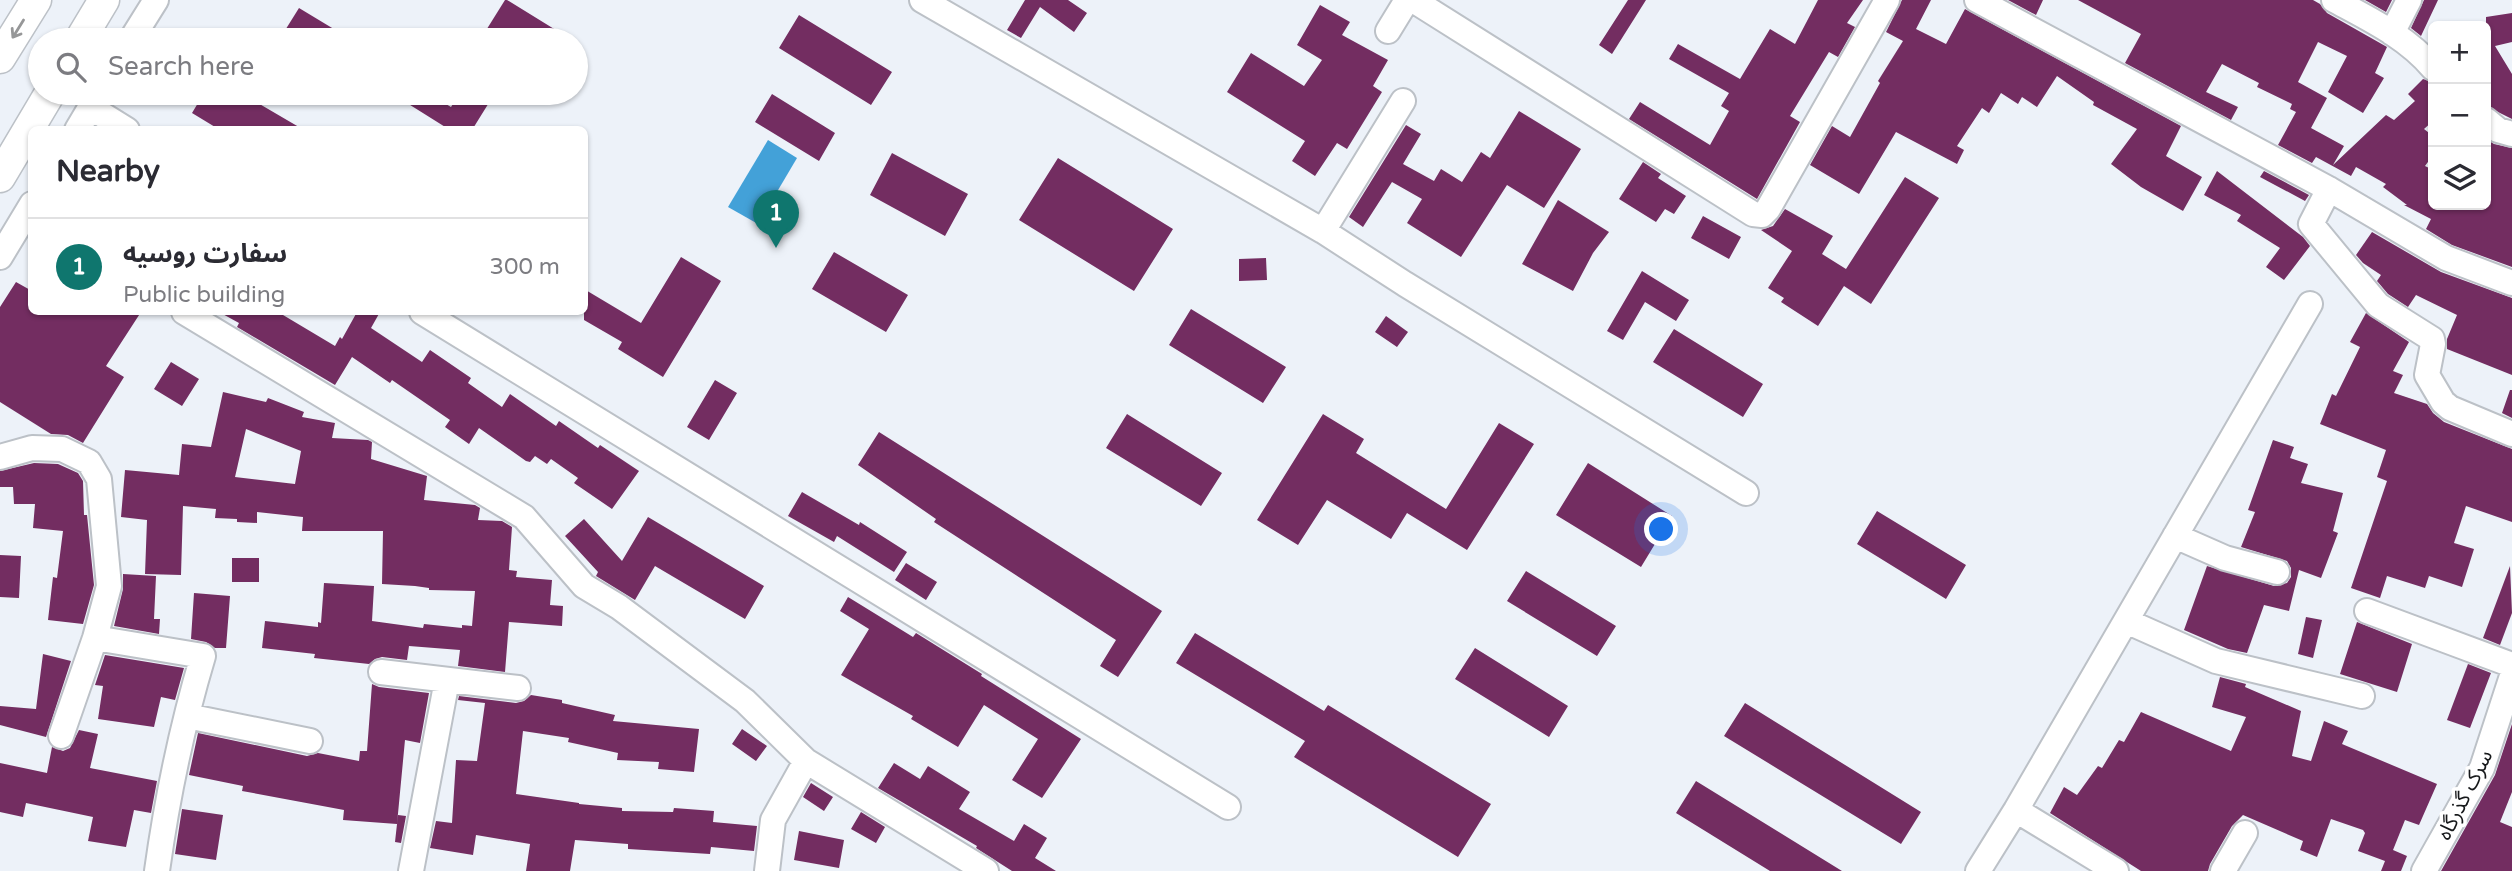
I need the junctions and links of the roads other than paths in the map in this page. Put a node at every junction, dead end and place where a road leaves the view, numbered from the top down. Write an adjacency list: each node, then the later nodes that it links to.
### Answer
1 (36, 0): 16 (main road, one-way to 16)
2 (104, 0): 12 (main road)
3 (156, 0): 13 (street)
4 (922, 0): 31 (street)
5 (1407, 0): 14 (street)
6 (1413, 0): 11 (street)
7 (1887, 0): 11 (street)
8 (1977, 0): 29 (street)
9 (2333, 0): 15 (street)
10 (2409, 0): 15 (street)
11 (1439, 7)
12 (87, 28)
13 (138, 28)
14 (1388, 31)
15 (2392, 33): 17 (street)
16 (0, 58)
17 (2428, 62)
18 (1403, 101): 31 (street)
19 (43, 105): 23 (main road)
20 (92, 105): 24 (street)
21 (100, 105): 25 (street)
22 (2491, 124): 27 (street)
23 (30, 126)
24 (79, 126)
25 (123, 126)
26 (28, 130): 28 (main road)
27 (2512, 134)
28 (0, 177)
29 (2329, 189): 33 (street); 37 (street)
30 (28, 215): 32 (street)
31 (1323, 231): 39 (street)
32 (0, 257)
33 (2512, 283)
34 (2310, 304): 40 (street)
35 (189, 315): 56 (street)
36 (427, 315): 57 (street)
37 (2512, 434)
38 (0, 457): 44 (street)
39 (1746, 493)
40 (2175, 536): 41 (street); 43 (street)
41 (2277, 572)
42 (2367, 611): 45 (street)
43 (2126, 621): 50 (street); 58 (street)
44 (94, 638): 52 (street); 53 (street)
45 (2512, 665)
46 (382, 672): 48 (street)
47 (2512, 676): 51 (street, سرک گذرگاه)
48 (447, 680): 49 (street); 61 (street)
49 (519, 688)
50 (2362, 696)
51 (2508, 702): 54 (street, سرک گذرگاه)
52 (187, 716): 55 (street); 60 (street)
53 (61, 736)
54 (2503, 738): 67 (street, سرک گذرگاه)
55 (310, 741)
56 (806, 761): 62 (street); 63 (street)
57 (1228, 807)
58 (2016, 810): 64 (street); 65 (street)
59 (2245, 833): 66 (street)
60 (157, 871)
61 (411, 871)
62 (767, 871)
63 (986, 871)
64 (1978, 871)
65 (2116, 871)
66 (2223, 871)
67 (2424, 871)

